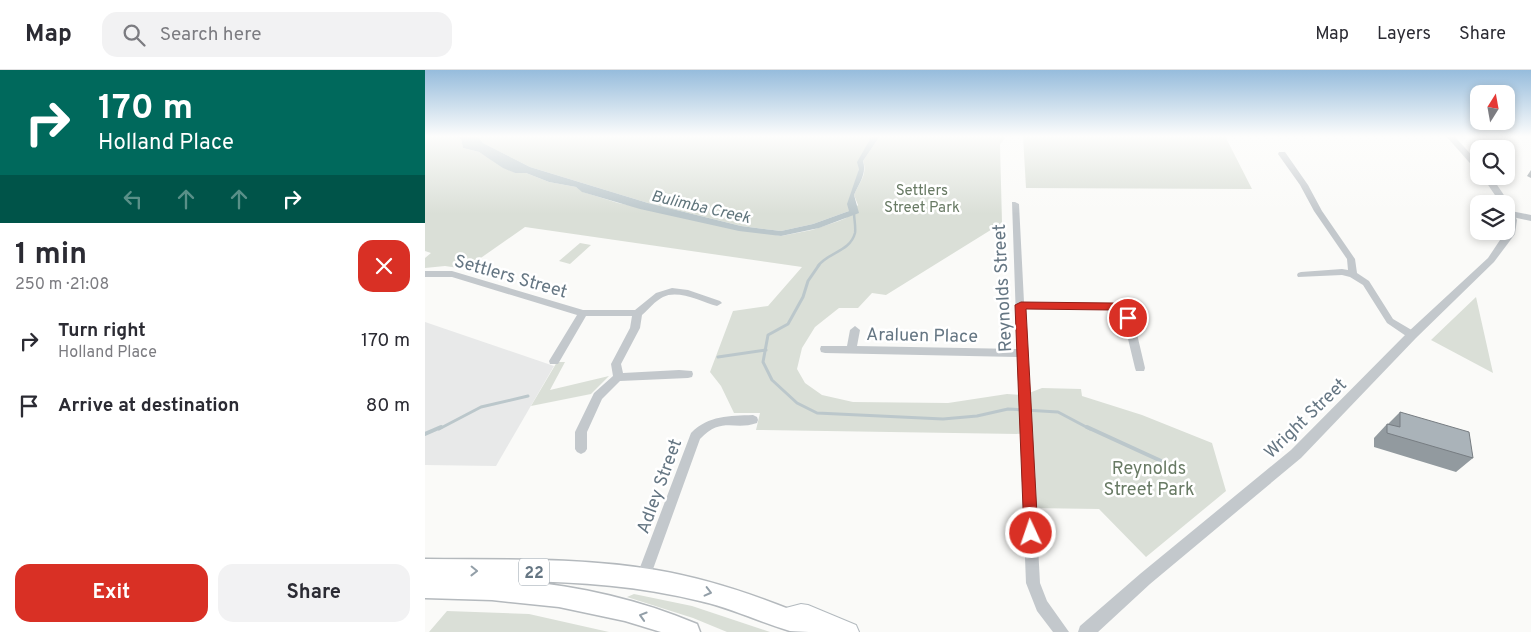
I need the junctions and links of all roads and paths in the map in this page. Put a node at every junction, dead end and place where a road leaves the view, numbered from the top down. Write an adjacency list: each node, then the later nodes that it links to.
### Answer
1 (1288, 162): 7 (street)
2 (1015, 204): 10 (street, Reynolds Street)
3 (1515, 211): 4 (street)
4 (1531, 218)
5 (1506, 240): 14 (street, Wright Street)
6 (428, 273): 11 (street, Settlers Street)
7 (1353, 274): 8 (street); 14 (street)
8 (1301, 275)
9 (717, 303): 12 (street)
10 (1021, 305): 17 (street, Reynolds Street); 19 (street)
11 (583, 313): 12 (street, Settlers Street); 18 (street)
12 (637, 313): 21 (street)
13 (855, 330): 16 (street, Araluen Place)
14 (1412, 336): 32 (street, Wright Street)
15 (825, 349): 16 (street, Araluen Place)
16 (851, 349): 17 (street, Araluen Place)
17 (1022, 353): 31 (street, Reynolds Street)
18 (554, 360)
19 (1140, 368)
20 (688, 374): 21 (street)
21 (618, 377): 23 (street)
22 (753, 420): 25 (street, Adley Street)
23 (581, 449)
24 (425, 570): 25 (highway, 22, one-way to 25)
25 (643, 578): 27 (highway, 22, one-way to 27)
26 (425, 587): 28 (highway, 22, one-way to 26)
27 (785, 617): 29 (highway, 22); 30 (main road)
28 (689, 632)
29 (817, 632)
30 (849, 632)
31 (1062, 632)
32 (1086, 632)

